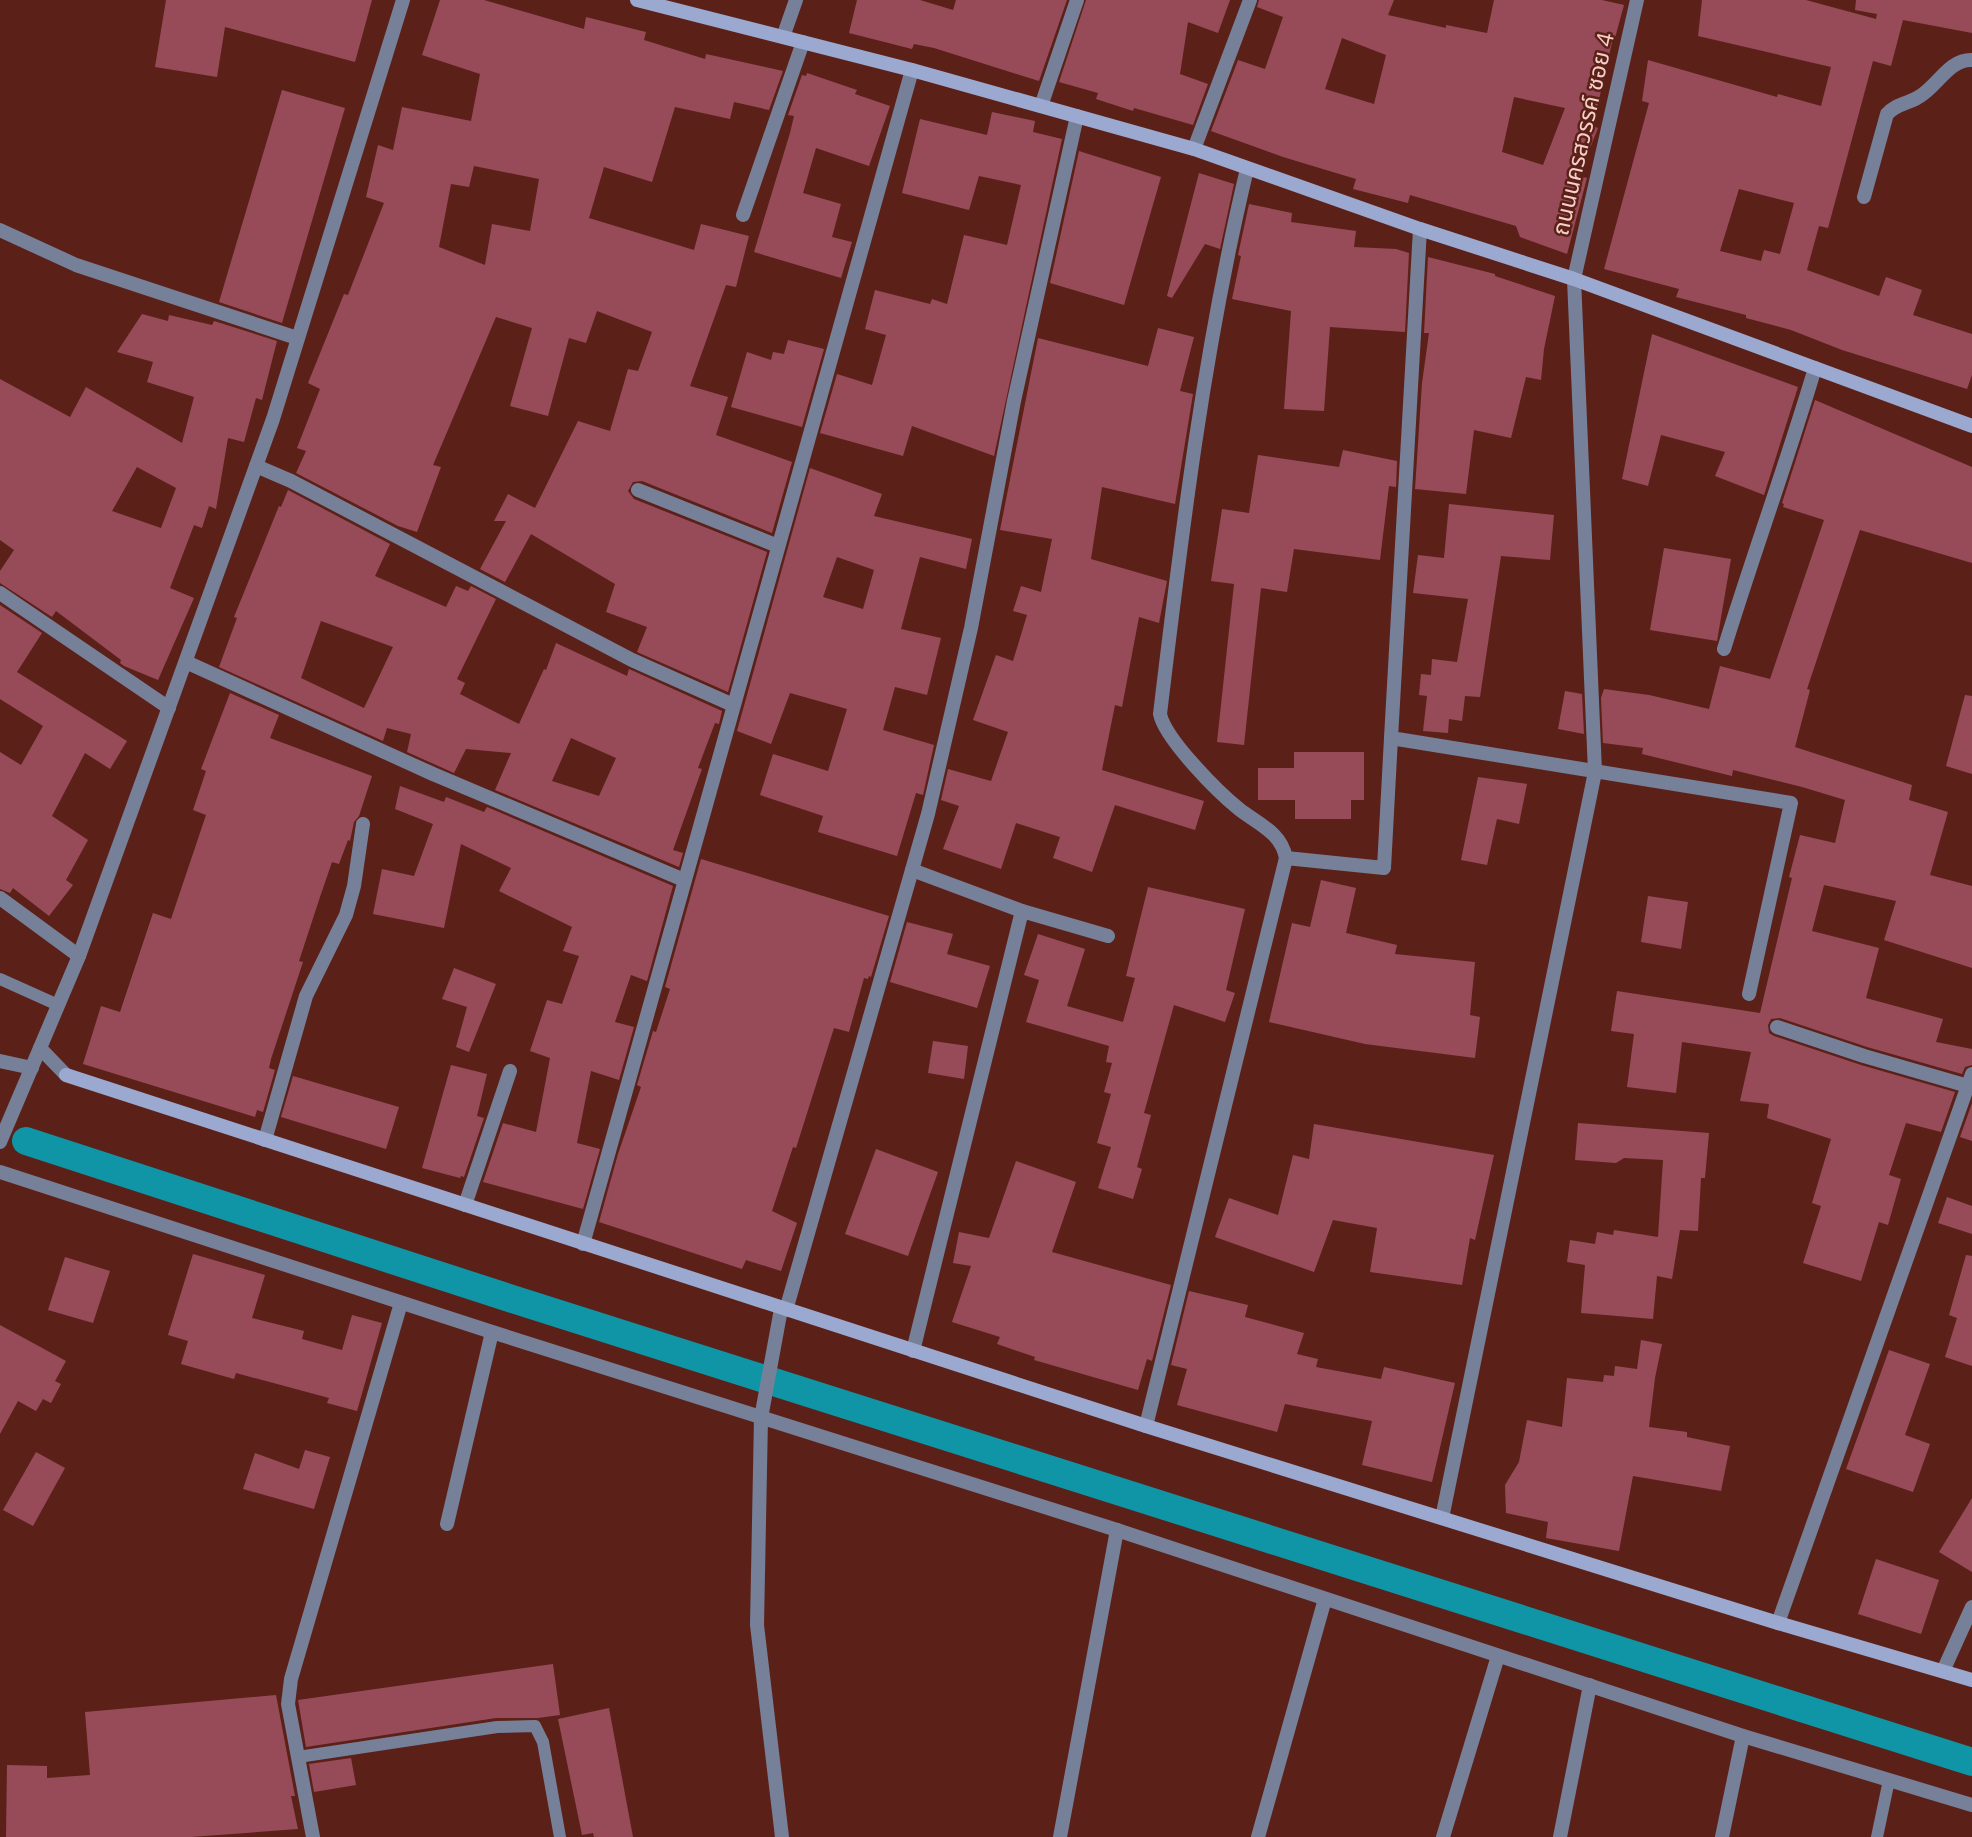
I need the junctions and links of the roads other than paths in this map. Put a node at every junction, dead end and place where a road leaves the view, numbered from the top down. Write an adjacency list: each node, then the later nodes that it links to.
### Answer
1 (403, 0): 20 (street)
2 (639, 0): 7 (street)
3 (796, 0): 7 (street)
4 (1077, 0): 11 (street)
5 (1250, 0): 13 (street)
6 (1637, 0): 19 (street, ถนนนครสวรรค์ ซอย 4)
7 (783, 37): 8 (street)
8 (803, 43): 10 (street); 16 (street)
9 (1972, 60): 15 (street)
10 (912, 69): 11 (street); 25 (street)
11 (1041, 106): 12 (street)
12 (1077, 116): 13 (street); 35 (street)
13 (1194, 149): 14 (street)
14 (1247, 169): 17 (street); 34 (street)
15 (1864, 197)
16 (743, 215)
17 (1420, 229): 19 (street); 31 (street)
18 (0, 230): 20 (street)
19 (1574, 279): 21 (street); 32 (street, ถนนนครสวรรค์ ซอย 4)
20 (297, 338): 23 (street)
21 (1815, 368): 22 (street); 27 (street)
22 (1972, 426)
23 (256, 466): 28 (street); 29 (street)
24 (638, 490): 25 (street)
25 (778, 546): 29 (street)
26 (0, 593): 30 (street)
27 (1724, 649)
28 (186, 662): 30 (street); 36 (street)
29 (733, 705): 36 (street)
30 (169, 708): 40 (street)
31 (1391, 738): 32 (street); 34 (street)
32 (1595, 772): 42 (street); 61 (street, ถนนนครสวรรค์ ซอย 4)
33 (363, 824): 50 (street)
34 (1286, 858): 60 (street)
35 (912, 870): 38 (street); 56 (street)
36 (684, 880): 54 (street)
37 (0, 898): 40 (street)
38 (1022, 911): 39 (street); 58 (street)
39 (1108, 936)
40 (79, 956): 43 (street)
41 (0, 979): 43 (lane)
42 (1749, 994)
43 (58, 1005): 45 (street)
44 (1777, 1027): 49 (street)
45 (40, 1048): 47 (street); 50 (street)
46 (0, 1060): 47 (street)
47 (32, 1068): 51 (street)
48 (510, 1071): 53 (street)
49 (1970, 1080): 66 (street)
50 (265, 1140): 53 (street)
51 (0, 1142)
52 (0, 1172): 55 (street)
53 (465, 1205): 54 (street)
54 (583, 1244): 56 (street)
55 (401, 1303): 57 (street); 72 (street)
56 (783, 1310): 58 (street); 59 (street)
57 (492, 1332): 59 (street); 62 (street)
58 (913, 1351): 60 (street)
59 (761, 1418): 63 (street); 77 (street)
60 (1146, 1426): 61 (street)
61 (1442, 1518): 66 (street)
62 (447, 1524)
63 (1117, 1530): 64 (street); 78 (street)
64 (1325, 1599): 67 (street); 79 (street)
65 (1972, 1607): 68 (street)
66 (1778, 1623): 68 (street)
67 (1498, 1656): 70 (street); 80 (street)
68 (1943, 1671): 69 (street)
69 (1972, 1680)
70 (1590, 1685): 71 (street); 81 (street)
71 (1743, 1736): 73 (street); 82 (street)
72 (298, 1757): 75 (street); 76 (lane)
73 (1889, 1780): 74 (street); 83 (lane)
74 (1972, 1805)
75 (313, 1837)
76 (560, 1837)
77 (782, 1837)
78 (1060, 1837)
79 (1258, 1837)
80 (1443, 1837)
81 (1560, 1837)
82 (1722, 1837)
83 (1877, 1837)

